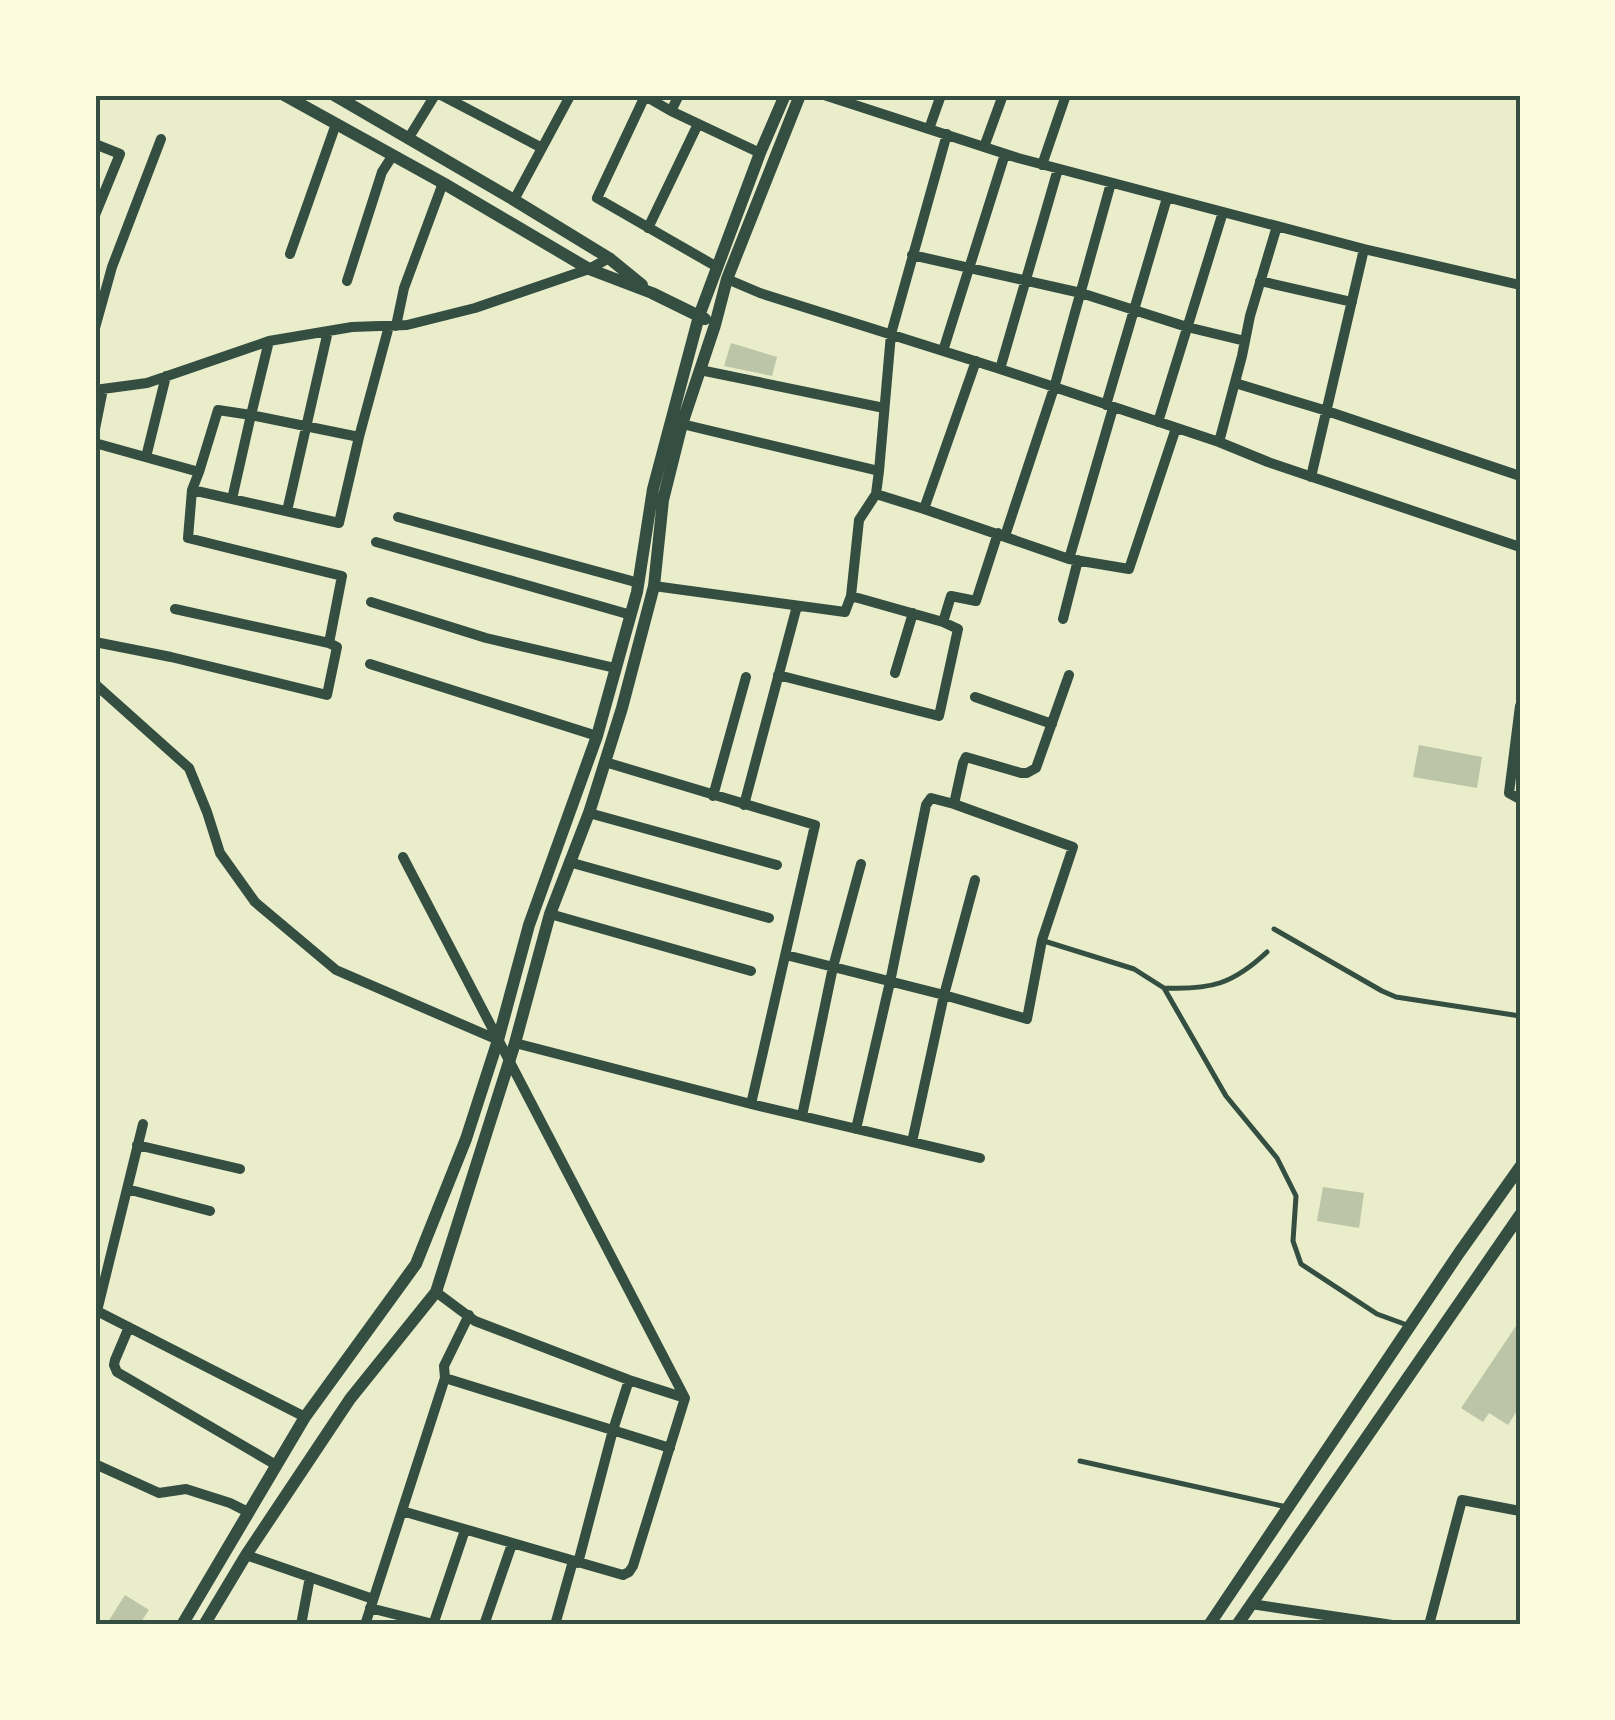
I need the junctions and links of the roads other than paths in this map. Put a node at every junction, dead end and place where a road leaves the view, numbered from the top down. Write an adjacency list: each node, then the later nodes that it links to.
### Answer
1 (284, 95): 15 (street)
2 (334, 95): 20 (street)
3 (438, 95): 20 (street); 23 (street)
4 (568, 95): 23 (street)
5 (678, 95): 13 (street)
6 (785, 95): 24 (street)
7 (800, 95): 44 (street)
8 (824, 95): 14 (street)
9 (879, 95): 14 (street)
10 (941, 95): 17 (street)
11 (1003, 95): 22 (street)
12 (1066, 95): 27 (street)
13 (672, 111): 16 (street); 36 (street)
14 (874, 111): 17 (street)
15 (336, 124): 26 (street); 38 (street)
16 (698, 124): 24 (street); 36 (street)
17 (929, 129): 18 (street)
18 (947, 134): 22 (street); 39 (street)
19 (161, 138): 56 (street)
20 (408, 139): 32 (street)
21 (95, 144): 34 (street)
22 (984, 147): 25 (street)
23 (542, 148): 32 (street)
24 (760, 153): 42 (street)
25 (1005, 154): 27 (street); 41 (street)
26 (393, 155): 29 (street); 45 (street)
27 (1042, 165): 28 (street)
28 (1058, 169): 30 (street); 46 (street)
29 (444, 183): 43 (street); 55 (street)
30 (1111, 183): 31 (street); 50 (street)
31 (1167, 198): 33 (street); 52 (street)
32 (514, 200): 40 (street)
33 (1223, 212): 35 (street); 57 (street)
34 (95, 215)
35 (1277, 226): 37 (street); 47 (street)
36 (648, 228): 42 (street)
37 (1364, 249): 48 (street); 51 (street)
38 (290, 254)
39 (912, 256): 41 (street); 59 (street)
40 (608, 258): 43 (street); 49 (street)
41 (970, 267): 46 (street); 62 (street)
42 (717, 268): 53 (street)
43 (589, 269): 49 (street); 55 (street)
44 (727, 279): 54 (street); 59 (street)
45 (346, 280)
46 (1026, 280): 50 (street); 64 (street)
47 (1260, 281): 51 (street); 61 (street)
48 (1520, 285)
49 (652, 293): 53 (street)
50 (1080, 293): 52 (street); 68 (street)
51 (1352, 302): 72 (street)
52 (1134, 309): 57 (street); 70 (street)
53 (699, 316): 54 (street); 97 (street)
54 (715, 325): 65 (street)
55 (393, 326): 58 (street); 79 (street)
56 (95, 328)
57 (1187, 328): 61 (street); 74 (street)
58 (328, 331): 60 (street); 76 (street)
59 (890, 334): 62 (street); 71 (street)
60 (269, 341): 66 (street); 73 (street)
61 (1245, 341): 67 (street)
62 (943, 351): 63 (street)
63 (976, 361): 64 (street); 90 (street)
64 (1000, 369): 68 (street)
65 (700, 370): 71 (street); 75 (street)
66 (166, 376): 69 (street); 82 (street)
67 (1235, 383): 72 (street); 80 (street)
68 (1054, 388): 70 (street); 93 (street)
69 (99, 390): 78 (street)
70 (1109, 407): 74 (street); 96 (street)
71 (884, 408): 83 (street)
72 (1326, 411): 85 (street); 86 (street)
73 (250, 415): 76 (street); 84 (street); 89 (street)
74 (1158, 422): 77 (street)
75 (682, 424): 83 (street); 98 (street)
76 (306, 426): 79 (street); 91 (street)
77 (1176, 428): 80 (street); 96 (street)
78 (95, 429)
79 (359, 436): 91 (street)
80 (1219, 442): 86 (street)
81 (95, 443): 82 (street)
82 (146, 457): 84 (street)
83 (879, 470): 88 (street)
84 (199, 472): 87 (street)
85 (1520, 476)
86 (1311, 477): 95 (street)
87 (192, 490): 89 (street); 108 (street)
88 (876, 494): 90 (street); 99 (street)
89 (232, 499): 91 (street)
90 (924, 509): 93 (street)
91 (287, 511)
92 (398, 516): 97 (street)
93 (1002, 535): 96 (street); 106 (street)
94 (376, 542): 104 (street)
95 (1520, 546)
96 (1074, 560): 105 (street)
97 (639, 584): 104 (street)
98 (654, 586): 101 (street); 120 (street)
99 (851, 596): 101 (street); 103 (street)
100 (371, 602): 110 (street)
101 (797, 606): 112 (street)
102 (175, 609): 108 (street)
103 (913, 613): 106 (street); 111 (street)
104 (631, 615): 110 (street)
105 (1064, 619)
106 (943, 622): 112 (street)
107 (95, 642): 108 (street)
108 (329, 644)
109 (370, 664): 119 (street)
110 (615, 668): 119 (street)
111 (895, 674)
112 (778, 675): 124 (street)
113 (1069, 675): 118 (street)
114 (746, 677): 121 (street)
115 (95, 684): 143 (street)
116 (975, 698): 118 (street)
117 (1520, 708): 122 (street)
118 (1052, 724): 123 (street)
119 (597, 736): 143 (street)
120 (605, 762): 121 (street); 125 (street)
121 (713, 796): 124 (street)
122 (1520, 799)
123 (954, 804): 134 (street); 139 (street)
124 (744, 805): 136 (street)
125 (589, 813): 127 (street); 129 (street)
126 (403, 858): 143 (street)
127 (569, 862): 131 (street); 132 (street)
128 (861, 864): 137 (street)
129 (777, 865)
130 (975, 880): 141 (street)
131 (550, 914): 138 (street); 143 (street)
132 (770, 918)
133 (1274, 930): 142 (lane)
134 (1042, 940): 140 (lane); 141 (street)
135 (1267, 952): 140 (lane)
136 (786, 955): 137 (street); 144 (street)
137 (833, 967): 139 (street); 145 (street)
138 (751, 971)
139 (890, 982): 141 (street); 147 (street)
140 (1164, 988): 159 (lane)
141 (944, 996): 148 (street)
142 (1520, 1016)
143 (506, 1044): 144 (street); 156 (street); 163 (street); 164 (street)
144 (751, 1104): 145 (street)
145 (802, 1116): 147 (street)
146 (143, 1124): 149 (street)
147 (856, 1129): 148 (street)
148 (912, 1142): 150 (street)
149 (138, 1146): 152 (street); 153 (street)
150 (980, 1158)
151 (1520, 1167): 159 (street)
152 (240, 1169)
153 (127, 1189): 154 (street); 157 (street)
154 (210, 1211)
155 (1520, 1215): 180 (street)
156 (436, 1292): 158 (street); 176 (street)
157 (96, 1310): 160 (street)
158 (469, 1315): 161 (street); 162 (street)
159 (1410, 1326): 170 (street)
160 (128, 1327): 164 (street); 169 (street)
161 (445, 1378): 165 (street); 171 (street)
162 (629, 1380): 163 (street); 165 (street)
163 (685, 1398): 166 (street)
164 (305, 1417): 169 (street)
165 (613, 1430): 166 (street); 177 (street)
166 (670, 1448): 177 (street)
167 (1080, 1461): 170 (lane)
168 (95, 1464): 173 (street)
169 (276, 1465): 173 (street)
170 (1288, 1507): 188 (street)
171 (402, 1511): 174 (street); 179 (street)
172 (1520, 1511): 191 (street)
173 (248, 1512): 181 (street)
174 (465, 1530): 175 (street); 185 (street)
175 (512, 1544): 177 (street); 186 (street)
176 (246, 1555): 178 (street); 182 (street)
177 (575, 1562): 187 (street)
178 (310, 1578): 179 (street); 183 (street)
179 (372, 1604): 184 (street); 185 (street)
180 (1251, 1604): 189 (street); 190 (street)
181 (182, 1625)
182 (204, 1625)
183 (301, 1625)
184 (365, 1625)
185 (434, 1625)
186 (484, 1625)
187 (556, 1625)
188 (1208, 1625)
189 (1238, 1625)
190 (1392, 1625)
191 (1429, 1625)

